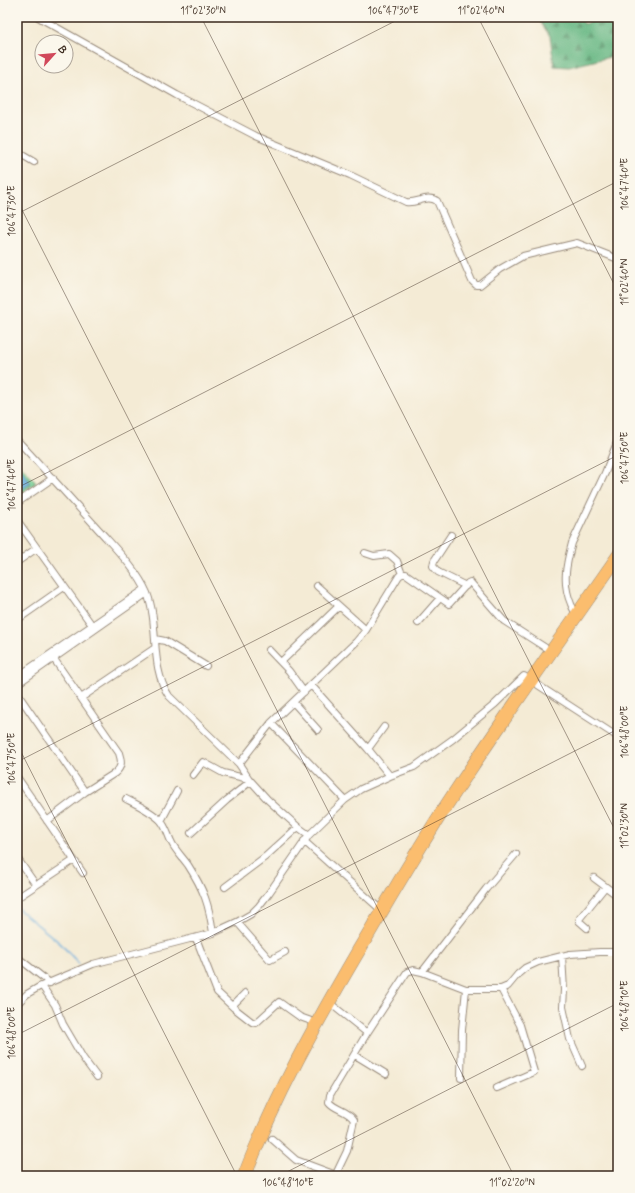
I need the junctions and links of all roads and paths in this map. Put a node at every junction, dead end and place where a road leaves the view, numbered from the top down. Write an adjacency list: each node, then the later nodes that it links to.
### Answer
1 (38, 17): 4 (street)
2 (17, 152): 3 (street)
3 (34, 162)
4 (618, 259)
5 (17, 440): 7 (street)
6 (618, 440): 23 (street)
7 (53, 478): 8 (street); 20 (street)
8 (17, 504)
9 (17, 520): 11 (street)
10 (451, 535): 18 (street)
11 (37, 548): 15 (street); 19 (street)
12 (618, 551): 23 (main road)
13 (365, 553): 16 (street)
14 (618, 561): 23 (main road)
15 (17, 562)
16 (402, 574): 21 (street); 27 (street)
17 (317, 586): 22 (street)
18 (466, 586): 21 (street); 31 (street)
19 (64, 587): 24 (street); 26 (street)
20 (146, 591): 26 (street); 28 (street)
21 (440, 598): 25 (street)
22 (339, 606): 27 (street); 33 (street)
23 (577, 615): 31 (main road)
24 (17, 620)
25 (418, 623)
26 (93, 628): 32 (street); 35 (street)
27 (366, 630): 38 (street)
28 (155, 639): 29 (street); 34 (street)
29 (155, 648): 41 (street); 48 (street)
30 (268, 650): 33 (street)
31 (553, 650): 36 (main road)
32 (54, 659): 37 (street); 41 (street)
33 (281, 662): 39 (street)
34 (206, 666)
35 (17, 677)
36 (532, 680): 46 (street); 50 (street); 73 (main road); 89 (main road)
37 (17, 684)
38 (311, 685): 39 (street); 47 (street)
39 (304, 692): 42 (street)
40 (17, 693): 54 (street)
41 (81, 698): 54 (street)
42 (293, 702): 43 (street); 45 (street)
43 (270, 723): 48 (street); 56 (street)
44 (384, 727): 47 (street)
45 (318, 730)
46 (618, 737)
47 (368, 749): 50 (street)
48 (239, 764): 52 (street)
49 (193, 775): 52 (street)
50 (390, 776): 56 (street)
51 (17, 777): 57 (street)
52 (250, 780): 59 (street); 60 (street)
53 (177, 791): 58 (street)
54 (85, 792): 57 (street)
55 (126, 800): 58 (street)
56 (345, 800): 61 (street)
57 (47, 820): 65 (street)
58 (161, 821): 76 (street)
59 (298, 827): 61 (street); 69 (street)
60 (190, 833)
61 (309, 834): 62 (street)
62 (304, 842): 73 (street); 74 (street)
63 (516, 854): 82 (street)
64 (17, 858): 68 (street)
65 (74, 860): 66 (street); 68 (street)
66 (83, 873)
67 (594, 878): 70 (street)
68 (36, 885): 72 (street)
69 (225, 887)
70 (606, 887): 71 (street); 75 (street)
71 (618, 896)
72 (17, 898)
73 (380, 909): 91 (main road)
74 (237, 922): 76 (street); 78 (street)
75 (587, 928)
76 (213, 933): 77 (street)
77 (196, 938): 83 (street); 90 (street)
78 (285, 952)
79 (618, 952): 80 (street)
80 (562, 956): 86 (street); 94 (street)
81 (17, 957): 83 (street)
82 (422, 972): 85 (street); 92 (street)
83 (50, 983): 84 (street)
84 (42, 986): 88 (street); 96 (street)
85 (466, 989): 86 (street); 97 (street)
86 (501, 989): 98 (street)
87 (245, 993): 90 (street)
88 (17, 1004)
89 (331, 1004): 92 (street); 102 (main road)
90 (232, 1006): 91 (street)
91 (314, 1022): 101 (main road)
92 (367, 1033): 93 (street)
93 (355, 1055): 95 (street); 100 (street)
94 (582, 1066)
95 (386, 1074)
96 (97, 1077)
97 (461, 1078)
98 (497, 1088)
99 (272, 1139): 100 (street)
100 (335, 1175)
101 (241, 1176)
102 (248, 1176)

